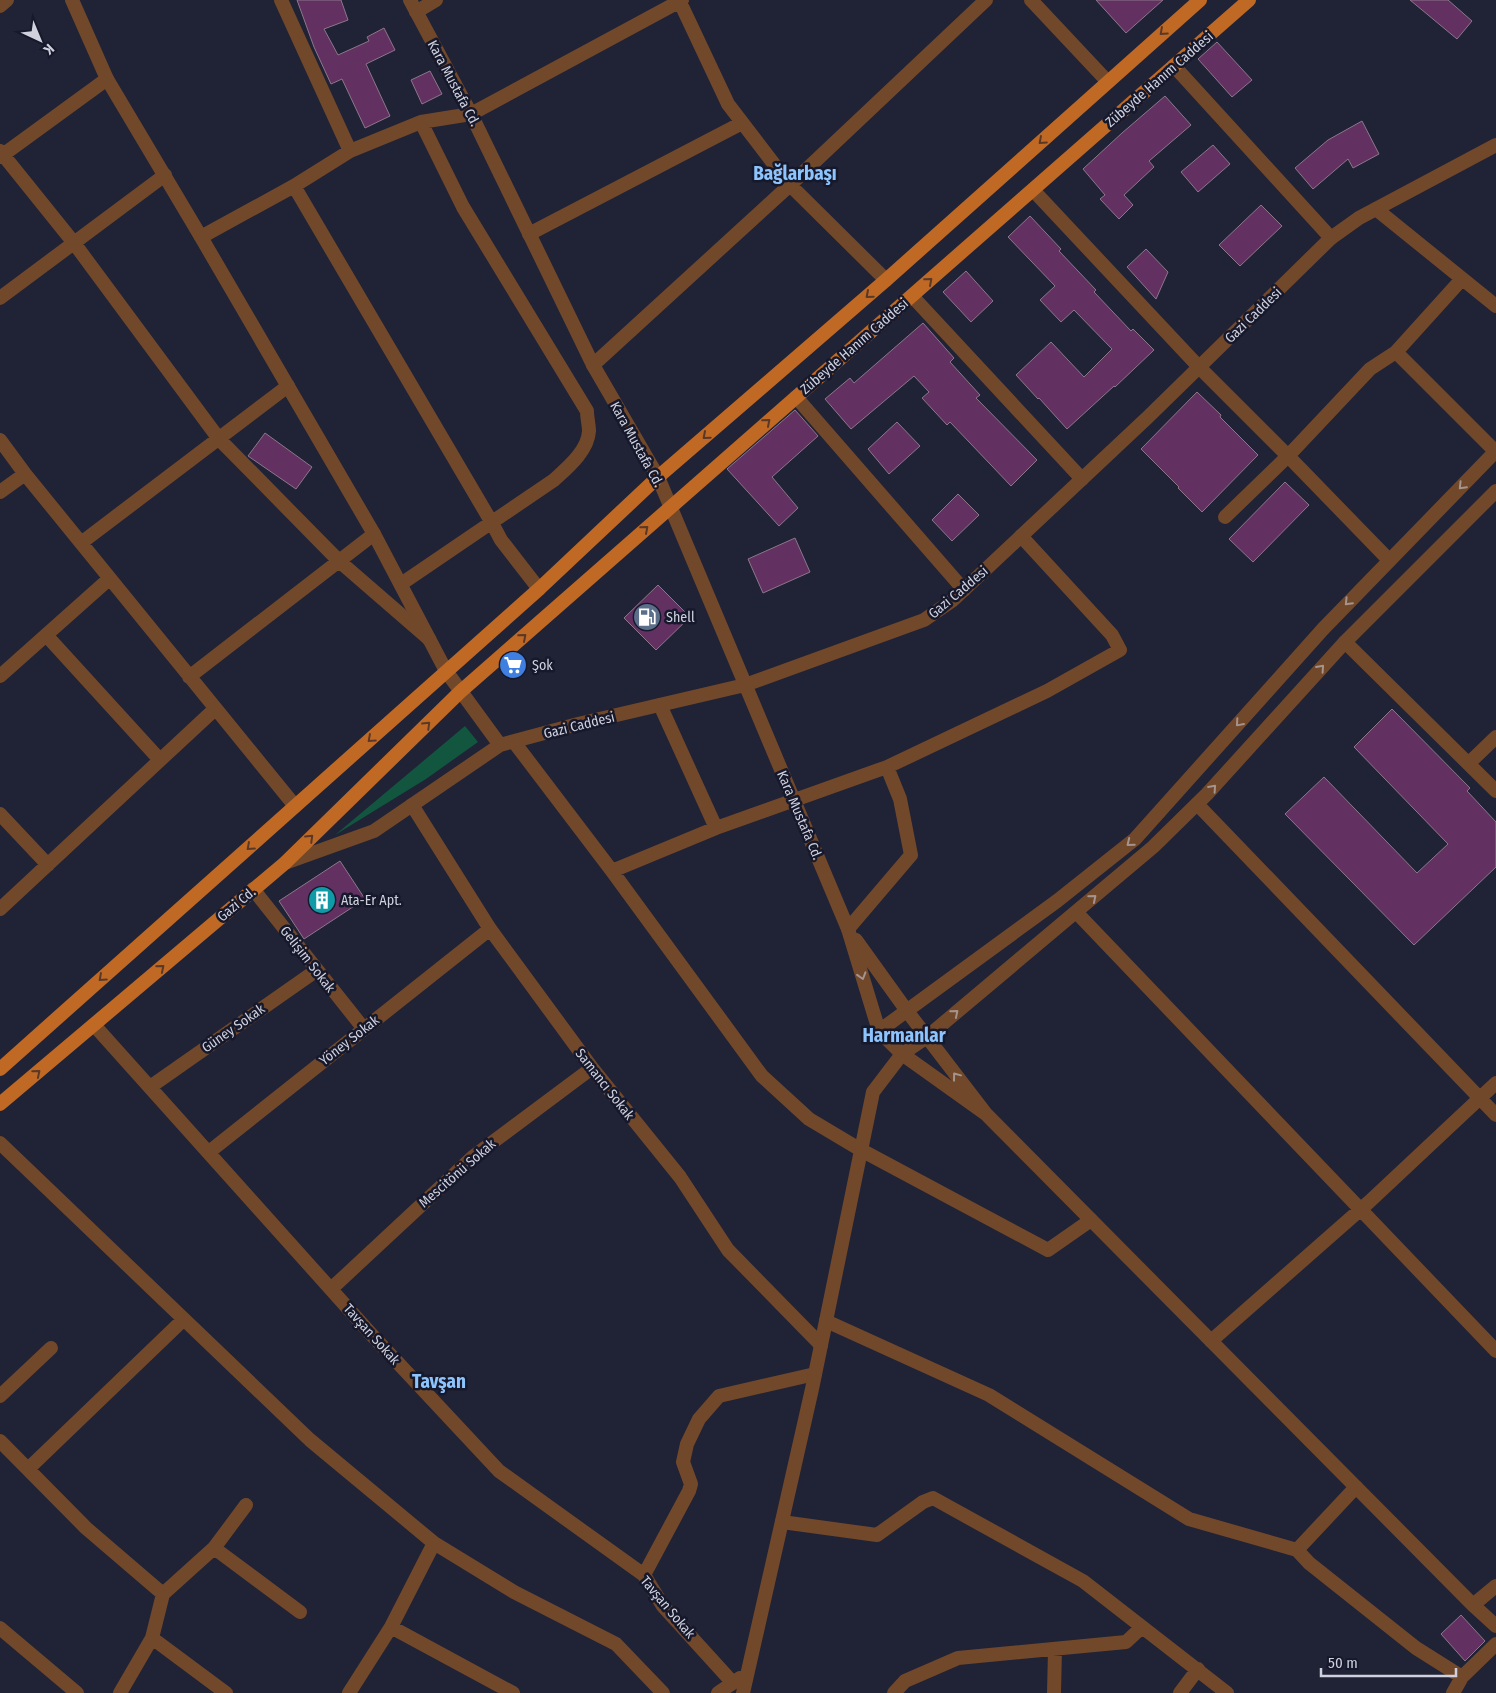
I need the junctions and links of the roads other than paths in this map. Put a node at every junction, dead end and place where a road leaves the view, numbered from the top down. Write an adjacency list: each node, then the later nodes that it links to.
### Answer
1 (7, 0): 10 (street)
2 (72, 0): 13 (street)
3 (281, 0): 19 (street)
4 (436, 0): 11 (street)
5 (680, 0): 15 (street); 17 (street)
6 (986, 0): 22 (street)
7 (1031, 0): 14 (street)
8 (1200, 0): 14 (main road, one-way to 14)
9 (1249, 0): 12 (main road, Zübeyde Hanım Caddesi)
10 (0, 6)
11 (413, 6): 15 (street, Kara Mustafa Cd.)
12 (1174, 66): 24 (main road, Zübeyde Hanım Caddesi); 28 (street)
13 (107, 79): 20 (street); 21 (street)
14 (1108, 82): 31 (main road, one-way to 31)
15 (471, 114): 16 (street); 26 (street, Kara Mustafa Cd.)
16 (421, 122): 19 (street); 51 (street)
17 (742, 123): 22 (street); 26 (street)
18 (1496, 145): 25 (street, Gazi Caddesi)
19 (350, 151): 23 (street)
20 (1, 154): 29 (street)
21 (165, 175): 27 (street); 29 (street)
22 (790, 184): 31 (street); 36 (street)
23 (294, 186): 27 (street); 51 (street)
24 (1032, 190): 32 (main road, Zübeyde Hanım Caddesi, one-way to 24); 37 (street)
25 (1376, 209): 28 (street, Gazi Caddesi); 30 (street)
26 (529, 234): 36 (street, Kara Mustafa Cd.)
27 (201, 237): 38 (street)
28 (1331, 238): 37 (street, Gazi Caddesi)
29 (74, 243): 33 (street); 40 (street)
30 (1462, 279): 34 (street); 35 (street)
31 (886, 280): 45 (main road, one-way to 45)
32 (912, 296): 39 (main road, Zübeyde Hanım Caddesi); 46 (street)
33 (0, 298)
34 (1496, 306)
35 (1396, 352): 42 (street); 43 (street)
36 (593, 365): 45 (street, Kara Mustafa Cd.)
37 (1199, 367): 43 (street); 46 (street, Gazi Caddesi)
38 (288, 386): 40 (street); 52 (street)
39 (796, 397): 49 (main road, Zübeyde Hanım Caddesi, one-way to 39); 60 (street)
40 (219, 439): 54 (street); 56 (street)
41 (0, 440): 44 (street)
42 (1496, 452): 55 (street, one-way to 55)
43 (1288, 456): 50 (street); 55 (street)
44 (25, 474): 48 (street); 54 (street)
45 (658, 477): 49 (street, Kara Mustafa Cd.); 59 (main road)
46 (1082, 479): 53 (street, Gazi Caddesi)
47 (1496, 491): 63 (street)
48 (0, 492)
49 (670, 507): 67 (street, Kara Mustafa Cd.); 68 (main road, Zübeyde Hanım Caddesi, one-way to 49)
50 (1225, 517)
51 (492, 523): 58 (street); 59 (street)
52 (374, 534): 56 (street); 58 (street)
53 (1021, 536): 60 (street, Gazi Caddesi); 76 (street)
54 (81, 543): 57 (street)
55 (1389, 560): 93 (street, one-way to 93)
56 (339, 561): 62 (street); 66 (street)
57 (109, 579): 61 (street); 66 (street)
58 (401, 584): 62 (street)
59 (539, 589): 64 (main road)
60 (964, 590): 67 (street, Gazi Caddesi)
61 (46, 635): 65 (street); 74 (street)
62 (430, 640): 64 (street)
63 (1344, 642): 75 (street); 79 (street, one-way to 63)
64 (446, 671): 68 (street); 81 (main road, one-way to 81)
65 (0, 676)
66 (189, 677): 70 (street)
67 (745, 685): 69 (street, Gazi Caddesi); 78 (street, Kara Mustafa Cd.)
68 (460, 692): 73 (street); 84 (main road, Gazi Cd., one-way to 68)
69 (660, 705): 72 (street, Gazi Caddesi); 83 (street)
70 (215, 710): 74 (street); 81 (street)
71 (1496, 737): 75 (street)
72 (514, 742): 73 (street, Gazi Caddesi); 86 (street)
73 (500, 745): 80 (street, Gazi Caddesi)
74 (160, 760): 85 (street)
75 (1469, 763): 77 (street)
76 (887, 767): 78 (street); 91 (street)
77 (1496, 791)
78 (794, 800): 83 (street); 91 (street, Kara Mustafa Cd.)
79 (1197, 804): 89 (street, one-way to 79); 103 (street)
80 (412, 805): 84 (street, Gazi Caddesi); 90 (street, Samancı Sokak)
81 (295, 806): 100 (main road, one-way to 100)
82 (0, 814): 85 (street)
83 (716, 828): 86 (street)
84 (285, 863): 87 (main road, Gazi Cd.)
85 (48, 865): 88 (street)
86 (612, 871): 108 (street)
87 (253, 889): 92 (street, Gelişim Sokak); 94 (main road, Gazi Cd., one-way to 87)
88 (0, 909)
89 (1077, 912): 97 (street, one-way to 89); 110 (street)
90 (490, 929): 95 (street, Yöney Sokak); 99 (street, Samancı Sokak)
91 (848, 929): 93 (street); 96 (street, one-way to 96)
92 (317, 970): 95 (street, Gelişim Sokak); 102 (street, Güney Sokak)
93 (907, 1011): 96 (street); 97 (street)
94 (94, 1025): 102 (street, Tavşan Sokak); 104 (main road, Gazi Cd., one-way to 94)
95 (364, 1029): 109 (street, Yöney Sokak)
96 (879, 1031): 98 (street)
97 (927, 1037): 98 (street); 105 (street, one-way to 97)
98 (902, 1054): 105 (street); 108 (street)
99 (592, 1068): 112 (street, Mescitönü Sokak); 116 (street, Samancı Sokak)
100 (0, 1070)
101 (1496, 1083): 103 (street)
102 (150, 1087): 109 (street, Tavşan Sokak)
103 (1480, 1099): 106 (street); 110 (street)
104 (0, 1104)
105 (986, 1114): 111 (street)
106 (1496, 1115)
107 (0, 1143): 113 (street)
108 (861, 1150): 111 (street); 114 (street)
109 (209, 1152): 112 (street, Tavşan Sokak)
110 (1360, 1210): 115 (street); 118 (street)
111 (1092, 1220): 115 (street)
112 (331, 1289): 129 (street, Tavşan Sokak)
113 (183, 1320): 122 (street); 126 (street)
114 (826, 1321): 116 (street); 128 (street)
115 (1211, 1341): 123 (street)
116 (821, 1345): 119 (street)
117 (50, 1348): 120 (street)
118 (1496, 1351)
119 (815, 1374): 125 (street); 129 (street)
120 (0, 1396)
121 (0, 1441): 122 (street)
122 (28, 1469): 131 (street)
123 (1356, 1487): 128 (street); 132 (street)
124 (246, 1506): 127 (street)
125 (782, 1522): 137 (street); 143 (street)
126 (434, 1544): 135 (street); 149 (street)
127 (214, 1548): 131 (street); 133 (street)
128 (1297, 1550): 142 (street)
129 (644, 1575): 143 (street, Tavşan Sokak)
130 (1496, 1586): 132 (street)
131 (163, 1594): 138 (street)
132 (1473, 1605): 134 (street)
133 (300, 1612)
134 (1496, 1625)
135 (391, 1627): 147 (street); 148 (street)
136 (0, 1628): 144 (street)
137 (1141, 1628): 140 (street); 141 (street)
138 (152, 1638): 145 (street); 146 (street)
139 (1496, 1644): 142 (street)
140 (1055, 1650): 151 (street); 152 (street)
141 (1198, 1669): 153 (street); 154 (street)
142 (1462, 1677): 155 (street)
143 (738, 1688): 150 (street)
144 (77, 1693)
145 (120, 1693)
146 (226, 1693)
147 (349, 1693)
148 (513, 1693)
149 (663, 1693)
150 (718, 1693)
151 (894, 1693)
152 (1054, 1693)
153 (1180, 1693)
154 (1227, 1693)
155 (1453, 1693)

